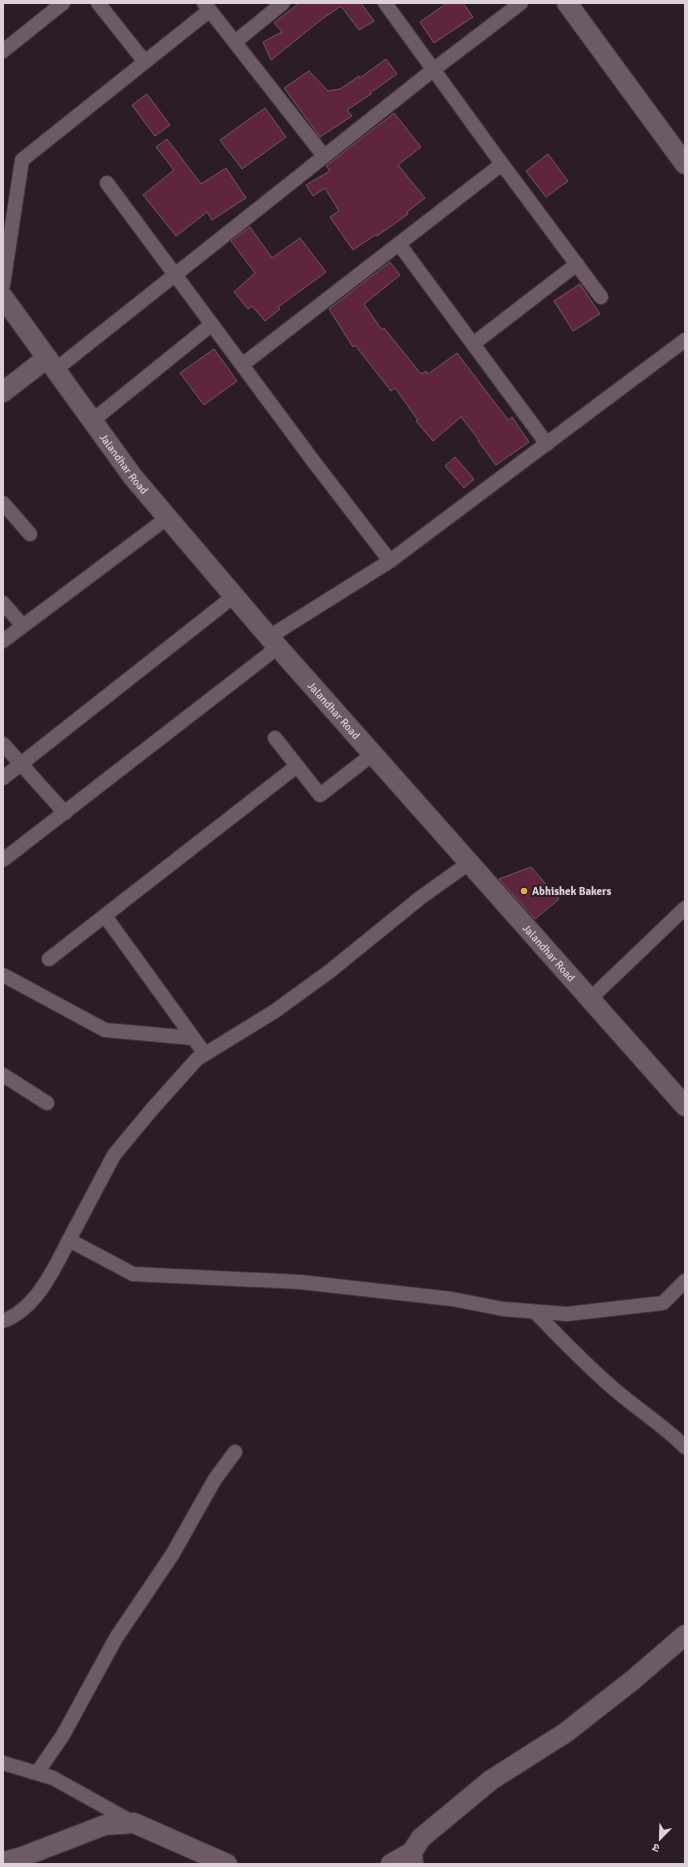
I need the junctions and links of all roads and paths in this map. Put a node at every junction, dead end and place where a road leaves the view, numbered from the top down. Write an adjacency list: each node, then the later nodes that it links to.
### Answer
1 (63, 3): 9 (street)
2 (98, 3): 10 (street)
3 (283, 3): 8 (street)
4 (385, 3): 11 (street)
5 (521, 3): 11 (street)
6 (567, 3): 14 (main road)
7 (207, 6): 8 (street); 10 (street)
8 (235, 42): 12 (street)
9 (3, 51)
10 (144, 62): 19 (street)
11 (433, 70): 12 (street); 13 (street)
12 (324, 156): 18 (street)
13 (502, 164): 16 (street); 17 (street)
14 (685, 164)
15 (107, 183): 18 (street)
16 (399, 244): 24 (street); 26 (street)
17 (576, 264): 21 (street); 24 (street)
18 (174, 274): 22 (street); 25 (street)
19 (3, 285)
20 (3, 297): 25 (main road, Jalandhar Road)
21 (601, 297)
22 (212, 324): 26 (street); 28 (street)
23 (685, 340): 29 (street)
24 (473, 344): 29 (street)
25 (51, 364): 27 (main road); 28 (main road, Jalandhar Road)
26 (242, 365): 33 (street)
27 (4, 389)
28 (92, 421): 31 (main road, Jalandhar Road)
29 (547, 444): 33 (street)
30 (3, 503): 32 (street)
31 (167, 518): 34 (main road, Jalandhar Road); 36 (street)
32 (30, 534)
33 (390, 561): 38 (street)
34 (234, 596): 38 (main road, Jalandhar Road); 42 (street)
35 (3, 603): 36 (street)
36 (23, 626): 37 (street)
37 (3, 641)
38 (274, 642): 41 (main road, Jalandhar Road); 45 (street)
39 (275, 738): 43 (street)
40 (3, 744): 42 (street)
41 (373, 754): 43 (street); 47 (main road, Jalandhar Road)
42 (20, 764): 44 (street); 45 (street)
43 (297, 766): 49 (street)
44 (3, 778)
45 (64, 813): 46 (street)
46 (3, 860)
47 (469, 863): 52 (main road, Jalandhar Road); 54 (street)
48 (685, 908): 52 (street)
49 (105, 916): 50 (street); 53 (street)
50 (49, 959)
51 (3, 975): 53 (street)
52 (590, 998): 57 (main road, Jalandhar Road)
53 (193, 1038): 54 (street)
54 (205, 1054): 58 (street)
55 (3, 1075): 56 (street)
56 (47, 1103)
57 (685, 1106)
58 (69, 1240): 60 (street); 61 (street)
59 (685, 1281): 60 (street)
60 (535, 1312): 62 (street)
61 (3, 1321)
62 (685, 1447)
63 (235, 1452): 66 (street)
64 (685, 1635): 68 (main road)
65 (3, 1763): 66 (street)
66 (37, 1773): 67 (street)
67 (134, 1823): 69 (main road); 70 (main road)
68 (412, 1858): 72 (main road)
69 (202, 1859): 71 (main road)
70 (3, 1862)
71 (227, 1864)
72 (391, 1864)

